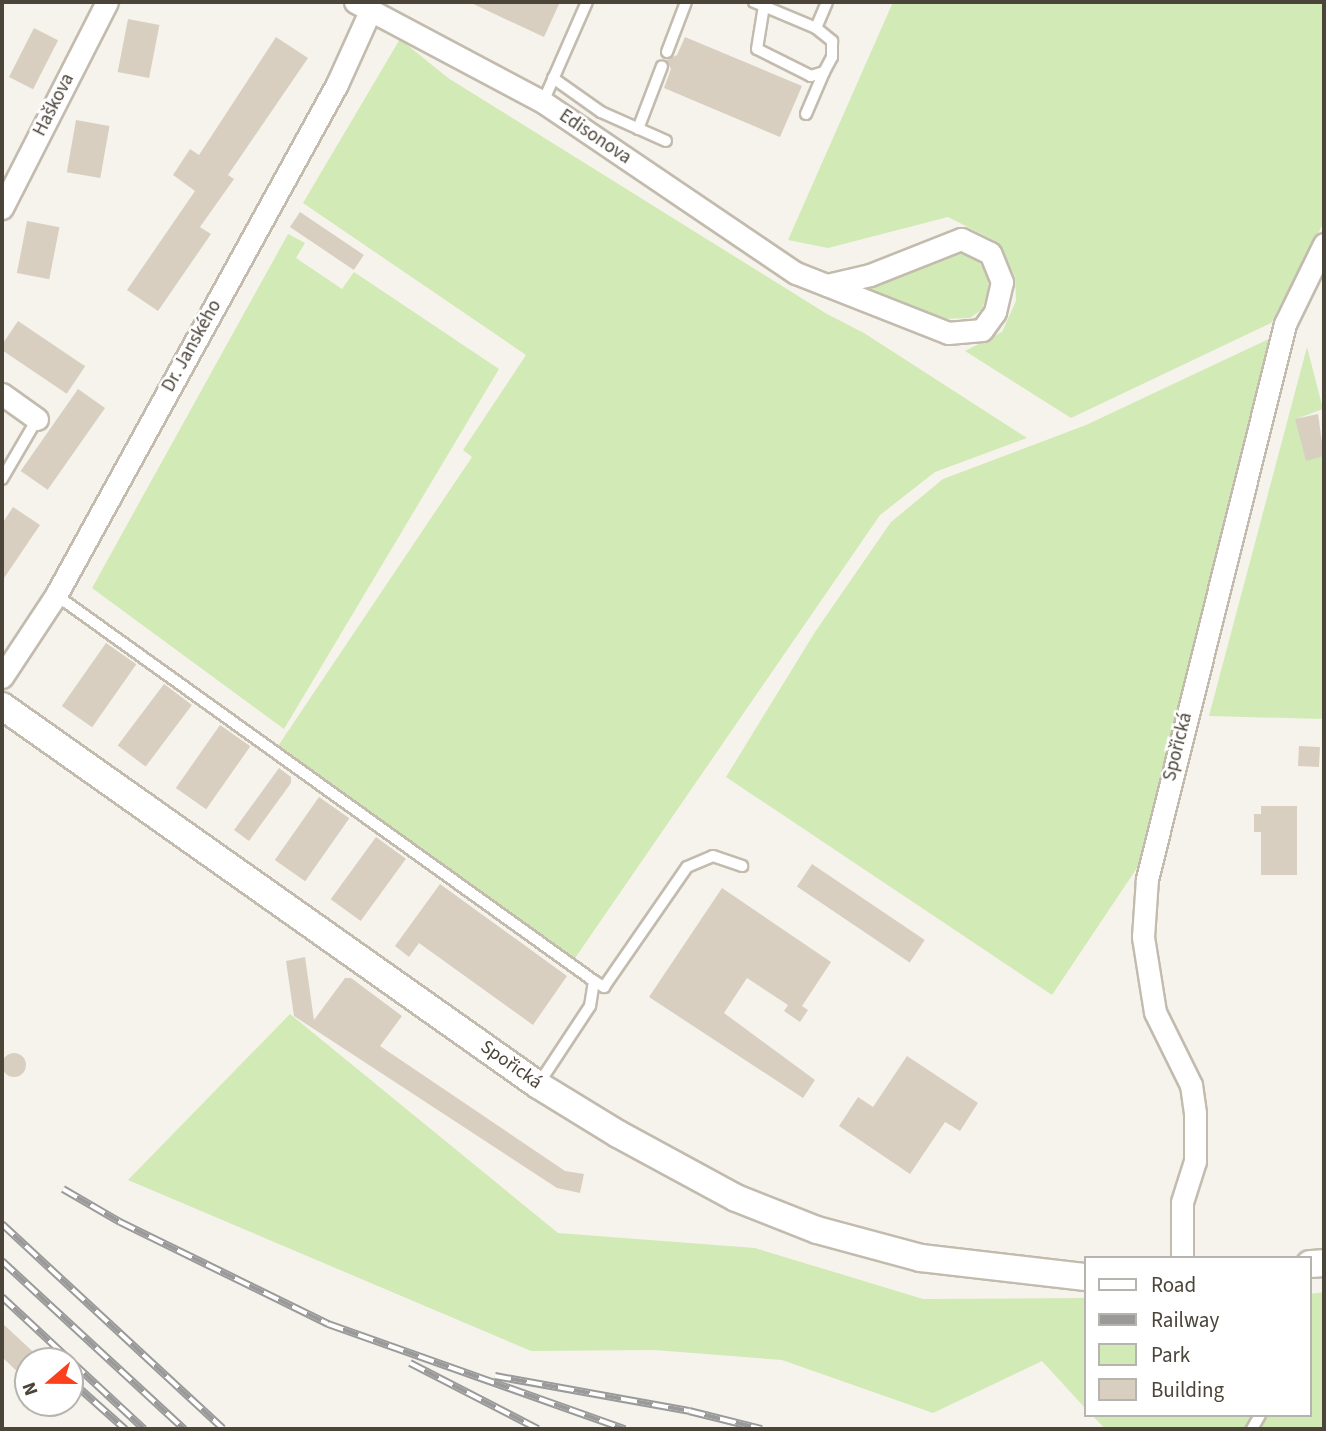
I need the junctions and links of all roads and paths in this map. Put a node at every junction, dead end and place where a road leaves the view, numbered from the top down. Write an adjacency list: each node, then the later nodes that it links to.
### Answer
1 (107, 2): 16 (street, Haškova)
2 (587, 2): 11 (lane)
3 (686, 2): 8 (lane)
4 (827, 2): 7 (lane)
5 (759, 4): 7 (lane); 10 (lane)
6 (363, 5): 12 (street, Edisonova); 22 (street, Dr. Janského)
7 (816, 28): 10 (lane)
8 (667, 52)
9 (662, 66): 14 (lane)
10 (824, 72): 13 (lane)
11 (553, 78): 12 (lane); 14 (lane)
12 (543, 102): 18 (street, Edisonova)
13 (806, 114)
14 (638, 129): 15 (lane)
15 (666, 142)
16 (2, 208)
17 (1324, 244): 28 (street, Spořická)
18 (827, 285): 18 (street, Edisonova)
19 (2, 394): 20 (street)
20 (37, 419): 21 (lane)
21 (2, 479)
22 (56, 595): 23 (street, Dr. Janského); 26 (lane)
23 (2, 677)
24 (2, 706): 27 (street, Spořická)
25 (741, 866): 26 (lane)
26 (594, 981): 27 (lane)
27 (538, 1084): 29 (street, Spořická)
28 (1182, 1256)
29 (1084, 1277)

